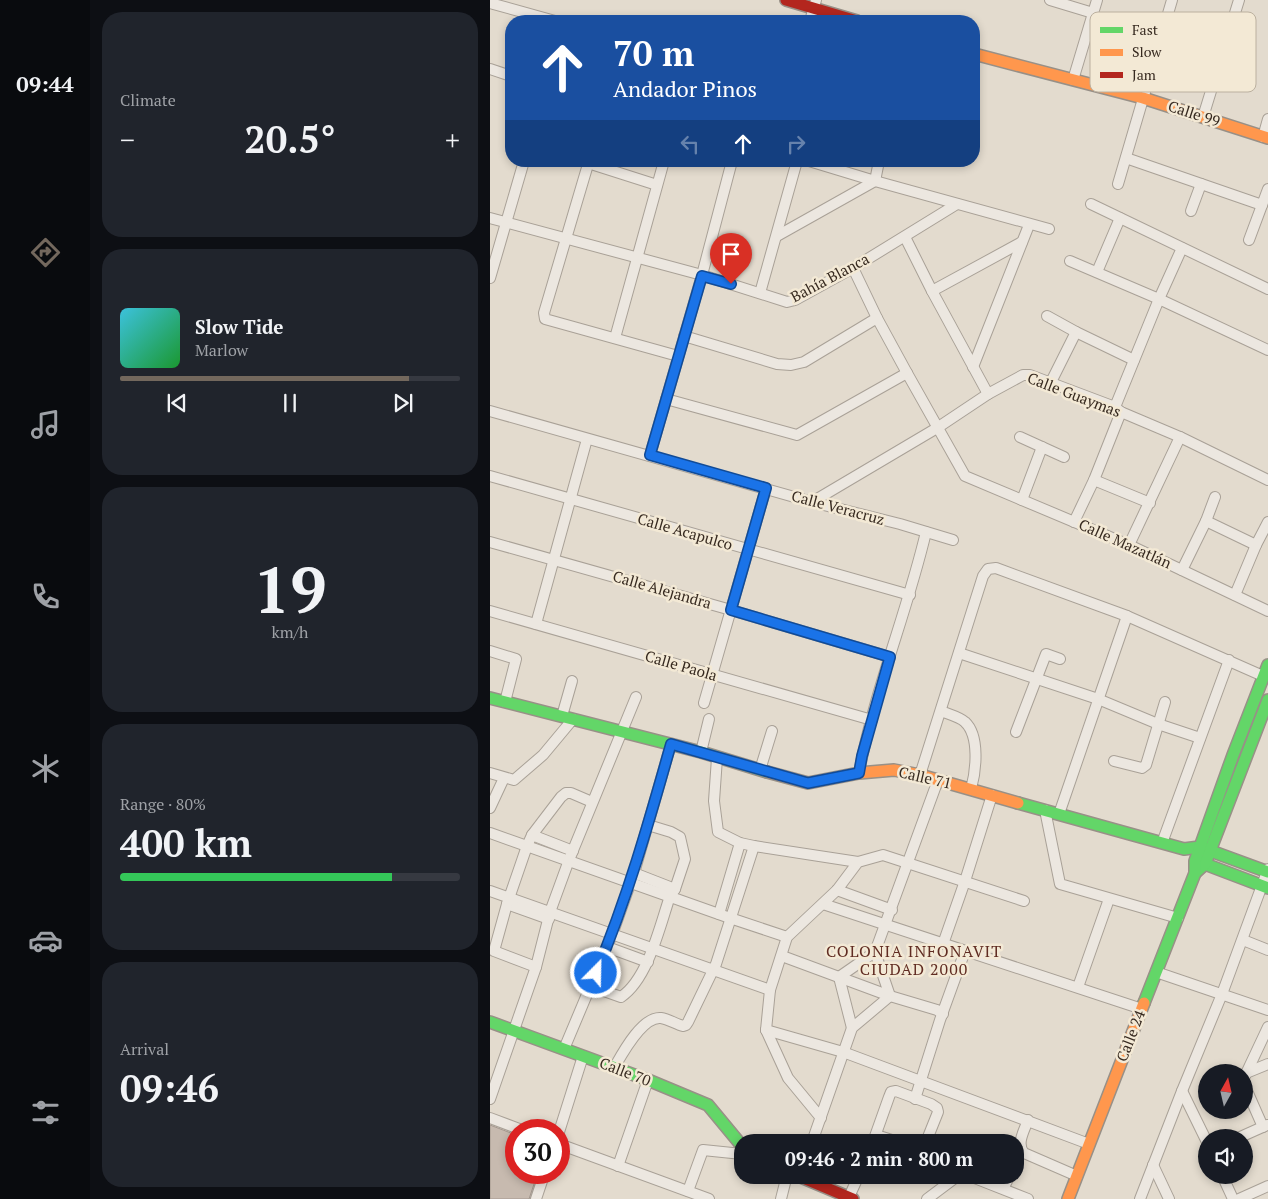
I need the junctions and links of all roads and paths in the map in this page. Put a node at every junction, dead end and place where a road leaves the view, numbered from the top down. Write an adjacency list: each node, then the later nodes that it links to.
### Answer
1 (786, 0): 7 (street)
2 (1050, 0): 8 (street)
3 (1097, 0): 9 (street)
4 (1172, 0): 10 (street)
5 (1239, 0): 11 (street)
6 (490, 3): 12 (street)
7 (814, 4): 13 (street)
8 (1090, 12)
9 (1093, 12)
10 (1168, 12)
11 (1235, 12)
12 (533, 15)
13 (842, 15)
14 (1090, 23): 18 (street)
15 (980, 56): 18 (street, Calle 99)
16 (490, 69): 17 (street)
17 (505, 74)
18 (1073, 80): 19 (street, Calle 99)
19 (1090, 84)
20 (1120, 92): 23 (street, Calle 99)
21 (1145, 92): 23 (street)
22 (1211, 92): 24 (street)
23 (1143, 98): 24 (street, Calle 99); 27 (street)
24 (1203, 117): 26 (street, Calle 99)
25 (1268, 119): 26 (street)
26 (1265, 138)
27 (1126, 158): 37 (street); 38 (street)
28 (522, 167): 47 (street)
29 (587, 167): 52 (street)
30 (603, 167): 39 (street)
31 (662, 167): 39 (street)
32 (730, 167): 60 (street)
33 (796, 167): 50 (street)
34 (829, 167): 36 (street)
35 (878, 167): 36 (street)
36 (875, 181): 41 (street); 50 (street)
37 (1118, 184)
38 (1201, 184): 43 (street); 44 (street)
39 (657, 185): 56 (street)
40 (1268, 190): 43 (street)
41 (957, 204): 48 (street); 51 (street, Bahía Blanca)
42 (1091, 204): 46 (street)
43 (1262, 205): 53 (street)
44 (1191, 211)
45 (490, 218): 47 (street, Bahía Blanca)
46 (1120, 218): 55 (street); 59 (street)
47 (506, 222): 52 (street, Bahía Blanca); 61 (street)
48 (1029, 225): 49 (street); 54 (street)
49 (1049, 229)
50 (777, 236): 64 (street)
51 (905, 236): 58 (street, Bahía Blanca); 63 (street)
52 (567, 238): 56 (street, Bahía Blanca); 70 (street)
53 (1248, 240)
54 (1022, 242): 63 (street); 74 (street)
55 (1182, 248): 62 (street); 65 (street)
56 (638, 258): 60 (street, Bahía Blanca); 70 (street)
57 (1070, 261): 59 (street)
58 (853, 268): 64 (street, Bahía Blanca); 67 (street, Calle Mazatlán)
59 (1097, 272): 65 (street)
60 (702, 276): 64 (street, Bahía Blanca); 69 (street)
61 (490, 278)
62 (1268, 289)
63 (932, 291): 74 (street)
64 (760, 293)
65 (1159, 299): 71 (street); 73 (street)
66 (1047, 316): 68 (street)
67 (877, 318): 69 (street); 75 (street, Calle Mazatlán)
68 (1076, 332): 73 (street); 76 (street)
69 (684, 336): 72 (street)
70 (615, 338): 72 (street)
71 (1268, 350)
72 (678, 356): 78 (street)
73 (1134, 360): 79 (street)
74 (973, 367): 77 (street)
75 (907, 373): 78 (street); 81 (street, Calle Mazatlán)
76 (1050, 384): 77 (street, Calle Guaymas); 79 (street, Calle Guaymas)
77 (988, 394): 81 (street, Calle Guaymas)
78 (666, 398): 86 (street)
79 (1118, 410): 83 (street, Calle Guaymas); 89 (street)
80 (490, 411): 84 (street, Calle Veracruz)
81 (937, 428): 94 (street, Calle Mazatlán); 95 (street, Calle Guaymas)
82 (1020, 437): 85 (street)
83 (1180, 437): 90 (street, Calle Guaymas); 96 (street)
84 (587, 439): 86 (street, Calle Veracruz); 93 (street)
85 (1042, 447): 87 (street); 94 (street)
86 (650, 455): 91 (street, Calle Veracruz)
87 (1064, 457)
88 (490, 476): 93 (street, Calle Acapulco)
89 (1094, 480): 96 (street); 98 (street)
90 (1268, 480)
91 (766, 488): 95 (street, Calle Veracruz); 105 (street)
92 (1215, 497): 97 (street)
93 (570, 499): 105 (street, Calle Acapulco); 106 (street)
94 (1022, 500): 98 (street, Calle Mazatlán)
95 (812, 502): 100 (street, Calle Veracruz)
96 (1150, 503): 103 (street)
97 (1206, 521): 104 (street); 107 (street)
98 (1074, 522): 103 (street, Calle Mazatlán)
99 (1268, 522): 104 (street)
100 (926, 532): 101 (street, Calle Veracruz); 108 (street)
101 (953, 540)
102 (490, 542): 106 (street, Calle Alejandra)
103 (1130, 545): 107 (street, Calle Mazatlán)
104 (1256, 546): 109 (street)
105 (748, 550): 108 (street, Calle Acapulco); 110 (street)
106 (553, 559): 110 (street, Calle Alejandra); 114 (street)
107 (1182, 570): 109 (street, Calle Mazatlán)
108 (910, 595): 117 (street)
109 (1235, 595): 112 (street, Calle Mazatlán)
110 (731, 610): 117 (street, Calle Alejandra); 121 (street)
111 (490, 611): 114 (street, Calle Paola)
112 (1268, 611)
113 (1127, 616): 116 (street); 119 (street); 126 (street)
114 (536, 624): 121 (street, Calle Paola)
115 (490, 651): 128 (street)
116 (958, 653): 122 (street); 131 (street)
117 (890, 657): 134 (street)
118 (1060, 659): 122 (street)
119 (1229, 660): 120 (street); 139 (street)
120 (1266, 671): 164 (street, Calle 24)
121 (713, 676): 130 (street); 134 (street, Calle Paola)
122 (1037, 680): 126 (street); 138 (street)
123 (572, 682): 132 (street)
124 (636, 697): 136 (street)
125 (490, 698): 128 (street, Calle 71)
126 (1098, 699): 135 (street); 155 (street)
127 (1268, 700): 164 (street, Calle 24)
128 (505, 702): 132 (street, Calle 71)
129 (1165, 702): 135 (street)
130 (704, 703)
131 (941, 711): 147 (street); 150 (street)
132 (567, 718): 136 (street, Calle 71); 148 (street)
133 (709, 719): 141 (street)
134 (872, 720): 146 (street)
135 (1158, 724): 139 (street); 143 (street)
136 (620, 732): 140 (street, Calle 71); 152 (street)
137 (772, 732): 144 (street)
138 (1016, 732)
139 (1200, 738): 160 (street)
140 (671, 744): 141 (street, Calle 71); 156 (street)
141 (701, 752): 142 (street, Calle 71)
142 (717, 758): 144 (street, Calle 71); 159 (street)
143 (1114, 761)
144 (760, 770): 146 (street, Calle 71)
145 (490, 773): 148 (street)
146 (859, 773): 147 (street, Calle 71)
147 (920, 775): 149 (street, Calle 71)
148 (504, 778): 153 (street)
149 (938, 780): 150 (street, Calle 71); 168 (street)
150 (971, 789): 151 (street, Calle 71)
151 (992, 795): 154 (street, Calle 71); 171 (street)
152 (592, 802): 158 (street); 165 (street)
153 (490, 808)
154 (1045, 810): 155 (street, Calle 71); 176 (street)
155 (1059, 814): 160 (street, Calle 71)
156 (648, 825): 170 (street); 175 (street)
157 (490, 833): 161 (street)
158 (532, 835): 161 (street); 165 (street)
159 (740, 843): 162 (street); 181 (street)
160 (1162, 843): 163 (street, Calle 71)
161 (528, 846): 165 (street); 177 (street)
162 (754, 846): 166 (street); 183 (street)
163 (1184, 849): 164 (street, Calle 71); 167 (street)
164 (1205, 849): 167 (street, Calle 24); 169 (street)
165 (571, 856): 170 (street); 182 (street)
166 (858, 862): 168 (street); 173 (street)
167 (1200, 863): 172 (street); 184 (street, Calle 24)
168 (909, 864): 171 (street); 180 (street)
169 (1268, 871): 172 (street)
170 (632, 878): 175 (street); 186 (street)
171 (965, 881): 178 (street); 189 (street)
172 (1265, 887): 188 (street)
173 (837, 890): 179 (street); 180 (street)
174 (490, 891): 177 (street)
175 (672, 893): 181 (street); 191 (street)
176 (1109, 899): 184 (street); 202 (street)
177 (509, 901): 182 (street); 197 (street)
178 (1024, 901)
179 (822, 904): 185 (street); 187 (street)
180 (892, 910): 185 (street)
181 (719, 914): 183 (street)
182 (550, 915): 186 (street); 197 (street)
183 (730, 918): 187 (street); 198 (street)
184 (1178, 918): 199 (street, Calle 24)
185 (886, 926): 189 (street); 194 (street)
186 (612, 935): 190 (street); 191 (street)
187 (787, 937): 195 (street)
188 (1243, 940): 192 (street); 204 (street)
189 (943, 944): 193 (street)
190 (607, 947): 196 (street); 201 (street)
191 (652, 949): 196 (street); 198 (street)
192 (1268, 950)
193 (965, 951): 202 (street); 208 (street)
194 (875, 952): 200 (street); 205 (street)
195 (782, 956): 200 (street); 203 (street)
196 (648, 962): 201 (street)
197 (536, 968): 213 (street)
198 (712, 970): 203 (street); 219 (street)
199 (1156, 972): 204 (street); 206 (street, Calle 24)
200 (839, 977): 205 (street); 211 (street)
201 (590, 986): 214 (street)
202 (1078, 988): 206 (street)
203 (770, 990): 212 (street)
204 (1222, 994): 207 (street); 223 (street)
205 (890, 996): 208 (street); 211 (street)
206 (1142, 1009): 239 (street, Calle 24)
207 (1268, 1010)
208 (943, 1014): 222 (street)
209 (490, 1022): 213 (street, Calle 70)
210 (1268, 1027): 217 (street)
211 (852, 1028): 215 (street)
212 (766, 1030): 215 (street); 228 (street)
213 (515, 1031): 214 (street, Calle 70); 224 (street)
214 (564, 1049): 216 (street, Calle 70)
215 (843, 1052): 222 (street); 228 (street)
216 (584, 1056): 219 (street, Calle 70); 229 (street)
217 (1251, 1064)
218 (1268, 1064): 220 (street)
219 (614, 1068): 221 (street, Calle 70)
220 (1253, 1072)
221 (648, 1080): 238 (street, Calle 70); 243 (street)
222 (920, 1080): 225 (street); 230 (street)
223 (1182, 1091): 233 (street); 242 (street)
224 (490, 1099)
225 (915, 1099): 236 (street); 237 (street)
226 (1253, 1102): 232 (street)
227 (490, 1118): 231 (street)
228 (821, 1118): 235 (street)
229 (563, 1119)
230 (1028, 1120): 239 (street); 244 (street)
231 (505, 1124)
232 (1265, 1125): 234 (street)
233 (1201, 1129)
234 (1253, 1131)
235 (815, 1134)
236 (876, 1134)
237 (929, 1134)
238 (734, 1136)
239 (1089, 1144): 244 (street, Calle 24)
240 (570, 1148): 243 (street)
241 (734, 1153): 255 (street)
242 (1153, 1165): 263 (street); 264 (street)
243 (618, 1166): 255 (street)
244 (1077, 1176): 262 (street, Calle 24)
245 (541, 1184): 257 (street)
246 (785, 1184): 259 (street)
247 (819, 1184): 256 (street)
248 (856, 1184): 256 (street)
249 (947, 1184): 260 (street)
250 (991, 1184): 254 (street)
251 (1006, 1184): 254 (street)
252 (1226, 1184): 265 (street)
253 (1268, 1186): 266 (street)
254 (1002, 1188): 261 (street)
255 (688, 1191): 258 (street)
256 (851, 1198)
257 (536, 1199)
258 (709, 1199)
259 (781, 1199)
260 (928, 1199)
261 (1028, 1199)
262 (1068, 1199)
263 (1140, 1199)
264 (1169, 1199)
265 (1233, 1199)
266 (1239, 1199)

